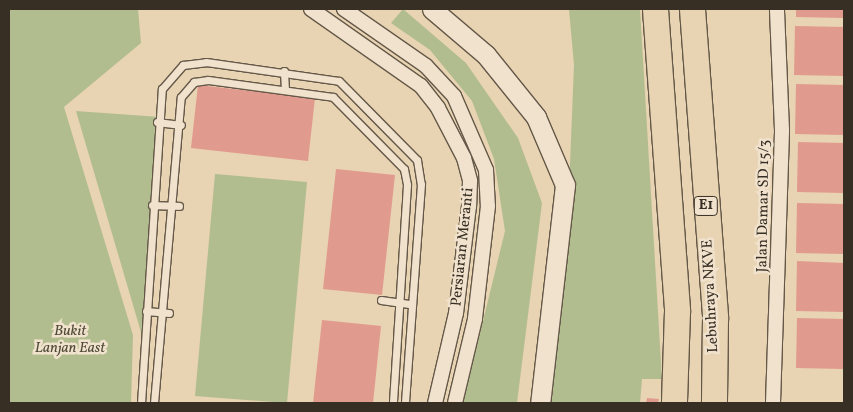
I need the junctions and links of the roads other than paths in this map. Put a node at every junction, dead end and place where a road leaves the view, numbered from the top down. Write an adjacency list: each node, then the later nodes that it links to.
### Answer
1 (311, 9): 22 (street, Persiaran Meranti)
2 (344, 9): 23 (street, Persiaran Meranti)
3 (432, 9): 24 (street)
4 (655, 9): 25 (highway)
5 (692, 9): 26 (highway, Lebuhraya NKVE / E1)
6 (777, 9): 27 (street, Jalan Damar SD 15/3)
7 (284, 71): 8 (lane); 9 (lane); 15 (lane)
8 (286, 89): 10 (lane); 14 (lane)
9 (157, 122): 10 (lane); 11 (lane)
10 (179, 125): 12 (lane)
11 (152, 205): 12 (lane); 16 (lane)
12 (176, 207): 17 (lane)
13 (381, 300): 14 (lane)
14 (398, 302): 15 (lane); 20 (lane)
15 (412, 304): 21 (lane)
16 (146, 311): 17 (lane); 18 (lane)
17 (166, 313): 19 (lane)
18 (141, 403)
19 (154, 403)
20 (393, 403)
21 (405, 403)
22 (435, 403)
23 (455, 403)
24 (540, 403)
25 (674, 403)
26 (714, 403)
27 (773, 403)

